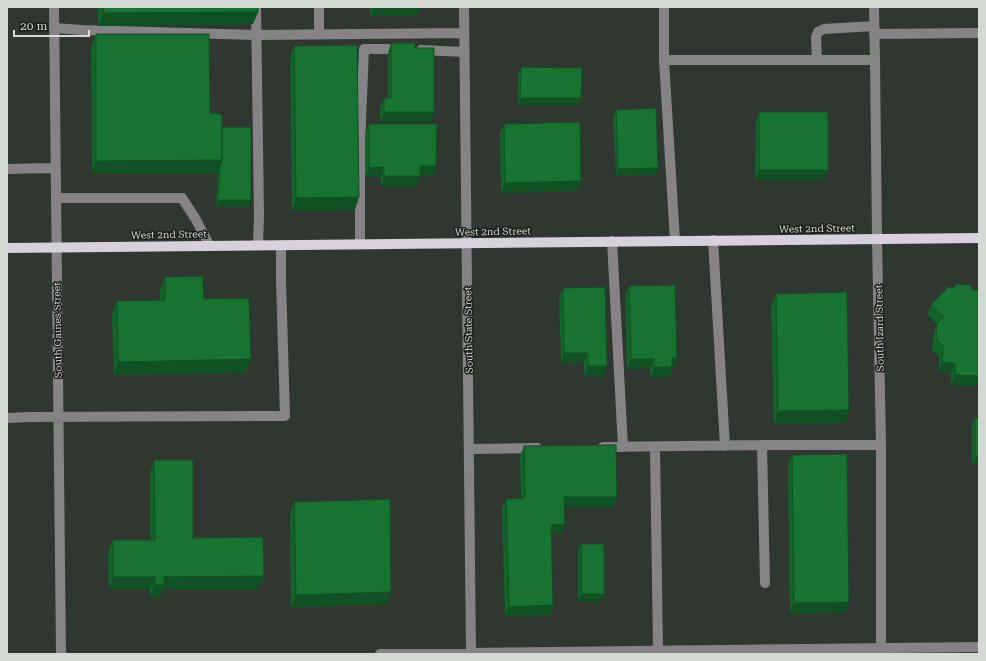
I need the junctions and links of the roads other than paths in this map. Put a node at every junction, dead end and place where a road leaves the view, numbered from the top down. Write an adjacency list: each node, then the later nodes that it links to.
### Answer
1 (54, 7): 7 (street, South Gaines Street)
2 (256, 7): 12 (street)
3 (319, 7): 11 (street)
4 (464, 7): 10 (street, South State Street)
5 (664, 7): 14 (street)
6 (874, 7): 8 (street, South Izard Street)
7 (54, 28): 12 (street); 17 (street, South Gaines Street)
8 (874, 30): 9 (street); 15 (street); 16 (street, South Izard Street)
9 (979, 32)
10 (464, 33): 11 (street); 13 (street, South State Street)
11 (319, 34): 12 (street)
12 (256, 35): 27 (street)
13 (464, 52): 25 (street, South State Street); 26 (street)
14 (664, 60): 15 (street); 23 (street)
15 (817, 60): 16 (street)
16 (875, 60): 21 (street, South Izard Street)
17 (55, 168): 18 (street); 19 (street, South Gaines Street)
18 (7, 169)
19 (56, 198): 29 (street); 31 (street, South Gaines Street)
20 (979, 238): 21 (main road, West 2nd Street)
21 (877, 239): 22 (main road, West 2nd Street); 35 (street, South Izard Street)
22 (714, 240): 23 (main road, West 2nd Street); 36 (street)
23 (675, 241): 24 (main road, West 2nd Street)
24 (612, 242): 25 (main road, West 2nd Street); 37 (street)
25 (467, 243): 26 (main road, West 2nd Street); 41 (street, South State Street)
26 (360, 244): 28 (main road, West 2nd Street)
27 (258, 245): 28 (main road, West 2nd Street); 29 (main road, West 2nd Street)
28 (281, 245): 32 (street)
29 (210, 246): 31 (main road, West 2nd Street)
30 (7, 248): 31 (main road, West 2nd Street)
31 (56, 248): 32 (street, South Gaines Street)
32 (58, 417): 33 (street); 48 (street, South Gaines Street)
33 (7, 418)
34 (762, 445): 35 (street); 36 (street); 42 (street)
35 (881, 445): 45 (street, South Izard Street)
36 (725, 446): 38 (street)
37 (623, 447): 38 (street); 40 (street)
38 (655, 447): 44 (street)
39 (547, 448): 41 (street)
40 (592, 448)
41 (469, 449): 46 (street, South State Street)
42 (765, 583)
43 (979, 647): 45 (street)
44 (658, 650): 45 (street); 47 (street)
45 (881, 651)
46 (472, 653): 47 (street); 49 (street)
47 (571, 653)
48 (61, 654)
49 (380, 654)

